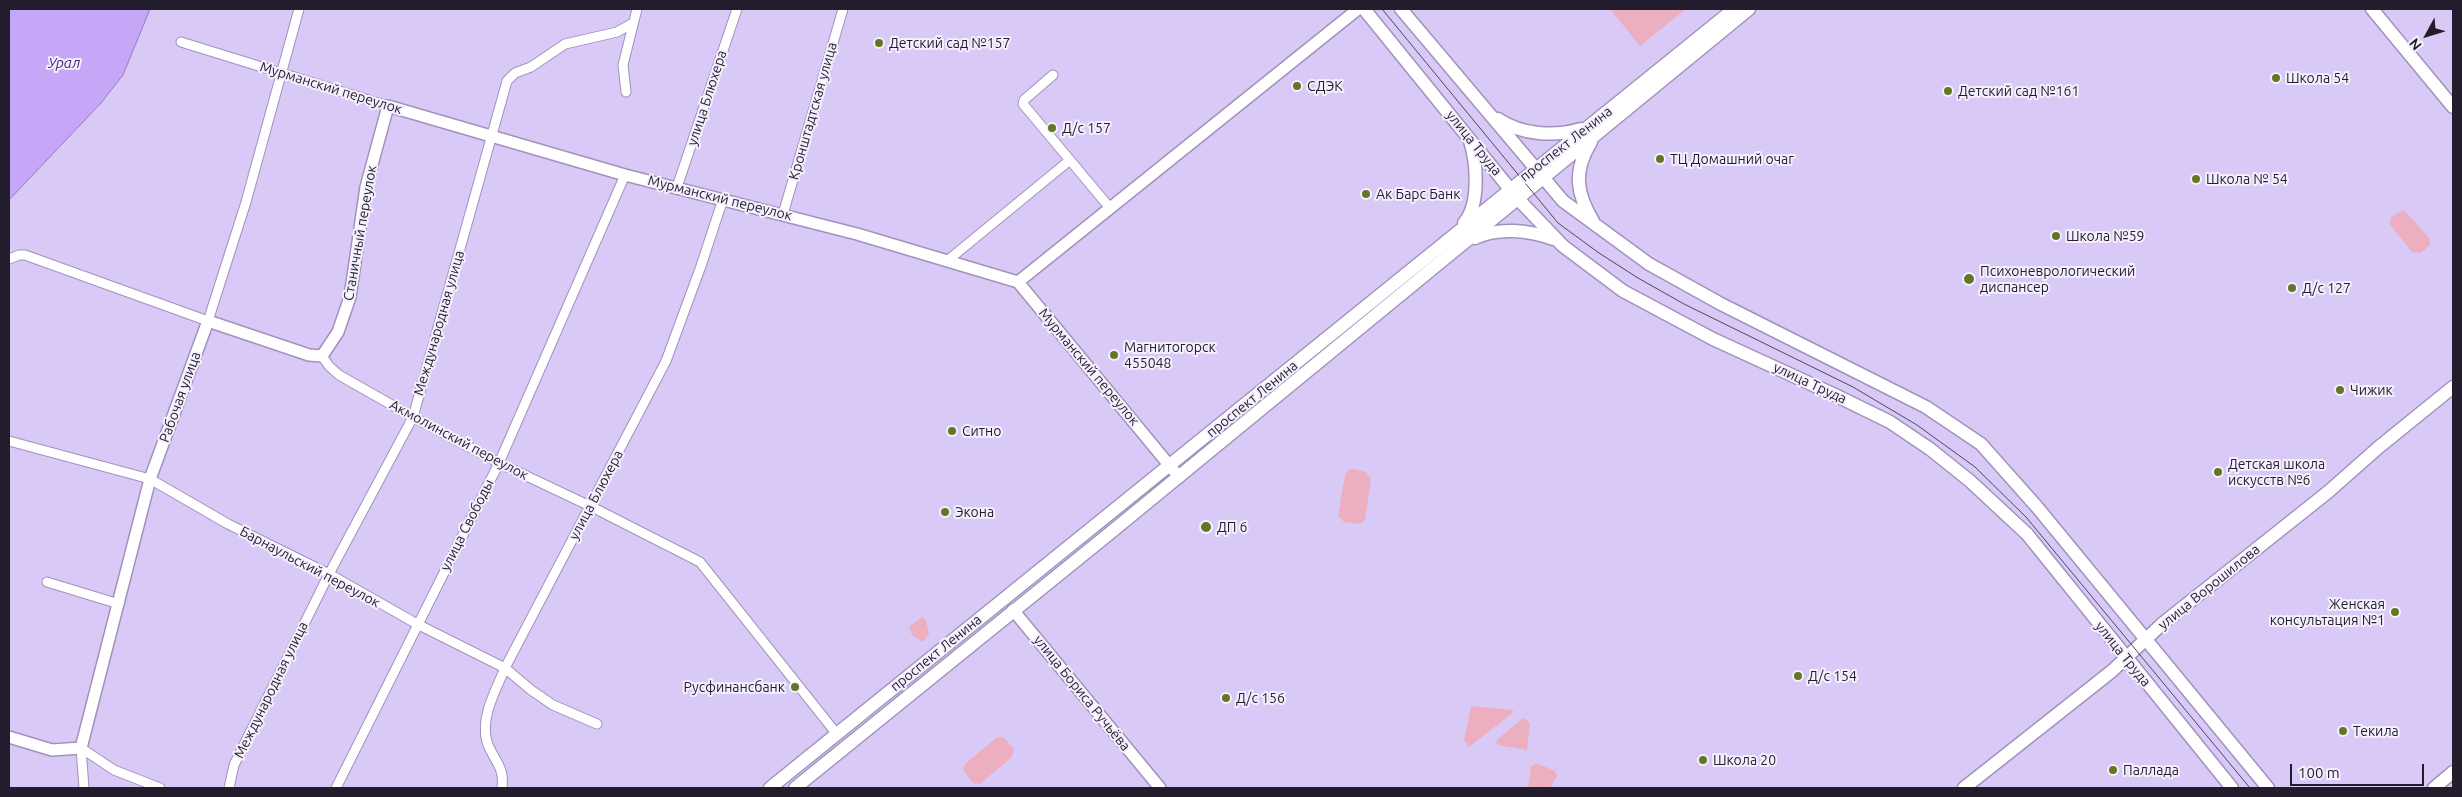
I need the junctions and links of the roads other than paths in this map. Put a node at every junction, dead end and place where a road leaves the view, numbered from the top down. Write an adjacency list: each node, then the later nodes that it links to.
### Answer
1 (299, 9): 13 (street, Рабочая улица)
2 (637, 9): 11 (street)
3 (737, 9): 25 (street, улица Блюхера)
4 (843, 9): 30 (street, Кронштадтская улица)
5 (1358, 9): 29 (street)
6 (1364, 9): 21 (main road, улица Труда)
7 (1401, 9): 18 (main road, улица Труда)
8 (1734, 9): 19 (main road, проспект Ленина)
9 (1749, 9): 19 (main road, проспект Ленина)
10 (2372, 9): 17 (main road)
11 (633, 23): 15 (street); 20 (street, Международная улица)
12 (180, 42): 13 (street, Мурманский переулок)
13 (283, 74): 16 (street, Мурманский переулок); 38 (street, Рабочая улица)
14 (1053, 75): 22 (street)
15 (626, 92)
16 (388, 106): 20 (street, Мурманский переулок); 39 (street, Станичный переулок)
17 (2453, 107)
18 (1486, 111): 19 (main road); 23 (main road, улица Труда)
19 (1592, 131): 23 (main road, проспект Ленина); 31 (main road)
20 (492, 136): 24 (street, Мурманский переулок); 41 (street, Международная улица)
21 (1469, 137): 26 (main road, улица Труда); 32 (main road)
22 (1070, 160): 29 (street); 36 (street)
23 (1539, 173): 26 (main road, проспект Ленина); 28 (main road, проспект Ленина); 31 (main road, улица Труда)
24 (625, 175): 25 (street, Мурманский переулок); 43 (street, улица Свободы)
25 (677, 187): 27 (street, Мурманский переулок)
26 (1510, 188): 28 (main road, улица Труда); 32 (main road, проспект Ленина)
27 (723, 199): 30 (street, Мурманский переулок); 47 (street, улица Блюхера)
28 (1518, 199): 33 (main road, улица Труда); 34 (main road, проспект Ленина)
29 (1110, 208): 37 (street)
30 (783, 214): 36 (street, Мурманский переулок)
31 (1598, 227): 54 (main road, улица Труда)
32 (1453, 235): 44 (main road, проспект Ленина)
33 (1557, 241): 34 (main road); 55 (main road, улица Труда)
34 (1464, 243): 45 (main road, проспект Ленина)
35 (11, 258): 38 (street)
36 (947, 261): 37 (street, Мурманский переулок)
37 (1018, 282): 44 (street, Мурманский переулок)
38 (208, 321): 39 (street); 46 (street, Рабочая улица)
39 (322, 356): 41 (street, Акмолинский переулок)
40 (2453, 387): 54 (main road, улица Ворошилова)
41 (412, 417): 43 (street, Акмолинский переулок); 48 (street, Международная улица)
42 (9, 442): 46 (street, Барнаульский переулок)
43 (499, 463): 47 (street, Акмолинский переулок); 53 (street, улица Свободы)
44 (1170, 465): 45 (street, Мурманский переулок); 50 (main road, проспект Ленина)
45 (1180, 477): 52 (main road, проспект Ленина)
46 (150, 479): 48 (street, Барнаульский переулок); 51 (street, Рабочая улица)
47 (590, 506): 56 (street, улица Блюхера); 58 (street, Акмолинский переулок)
48 (329, 574): 53 (street, Барнаульский переулок); 64 (street, Международная улица)
49 (47, 582): 51 (street)
50 (1004, 598): 52 (main road, улица Бориса Ручьёва); 58 (main road, проспект Ленина)
51 (119, 604): 60 (street, Рабочая улица)
52 (1013, 610): 68 (main road, проспект Ленина); 69 (street, улица Бориса Ручьёва)
53 (417, 624): 56 (street, Барнаульский переулок); 65 (street, улица Свободы)
54 (2146, 639): 55 (main road, улица Ворошилова); 72 (main road, улица Труда)
55 (2126, 658): 70 (main road, улица Ворошилова); 71 (main road, улица Труда)
56 (505, 668): 57 (street, Барнаульский переулок); 66 (street, улица Блюхера)
57 (597, 724)
58 (836, 733): 67 (main road, проспект Ленина)
59 (9, 737): 60 (street)
60 (81, 748): 62 (street, Рабочая улица); 63 (street)
61 (2453, 772): 73 (main road)
62 (84, 788)
63 (160, 788)
64 (229, 788)
65 (336, 788)
66 (502, 788)
67 (770, 788)
68 (794, 788)
69 (1160, 788)
70 (1964, 788)
71 (2232, 788)
72 (2268, 788)
73 (2434, 788)

